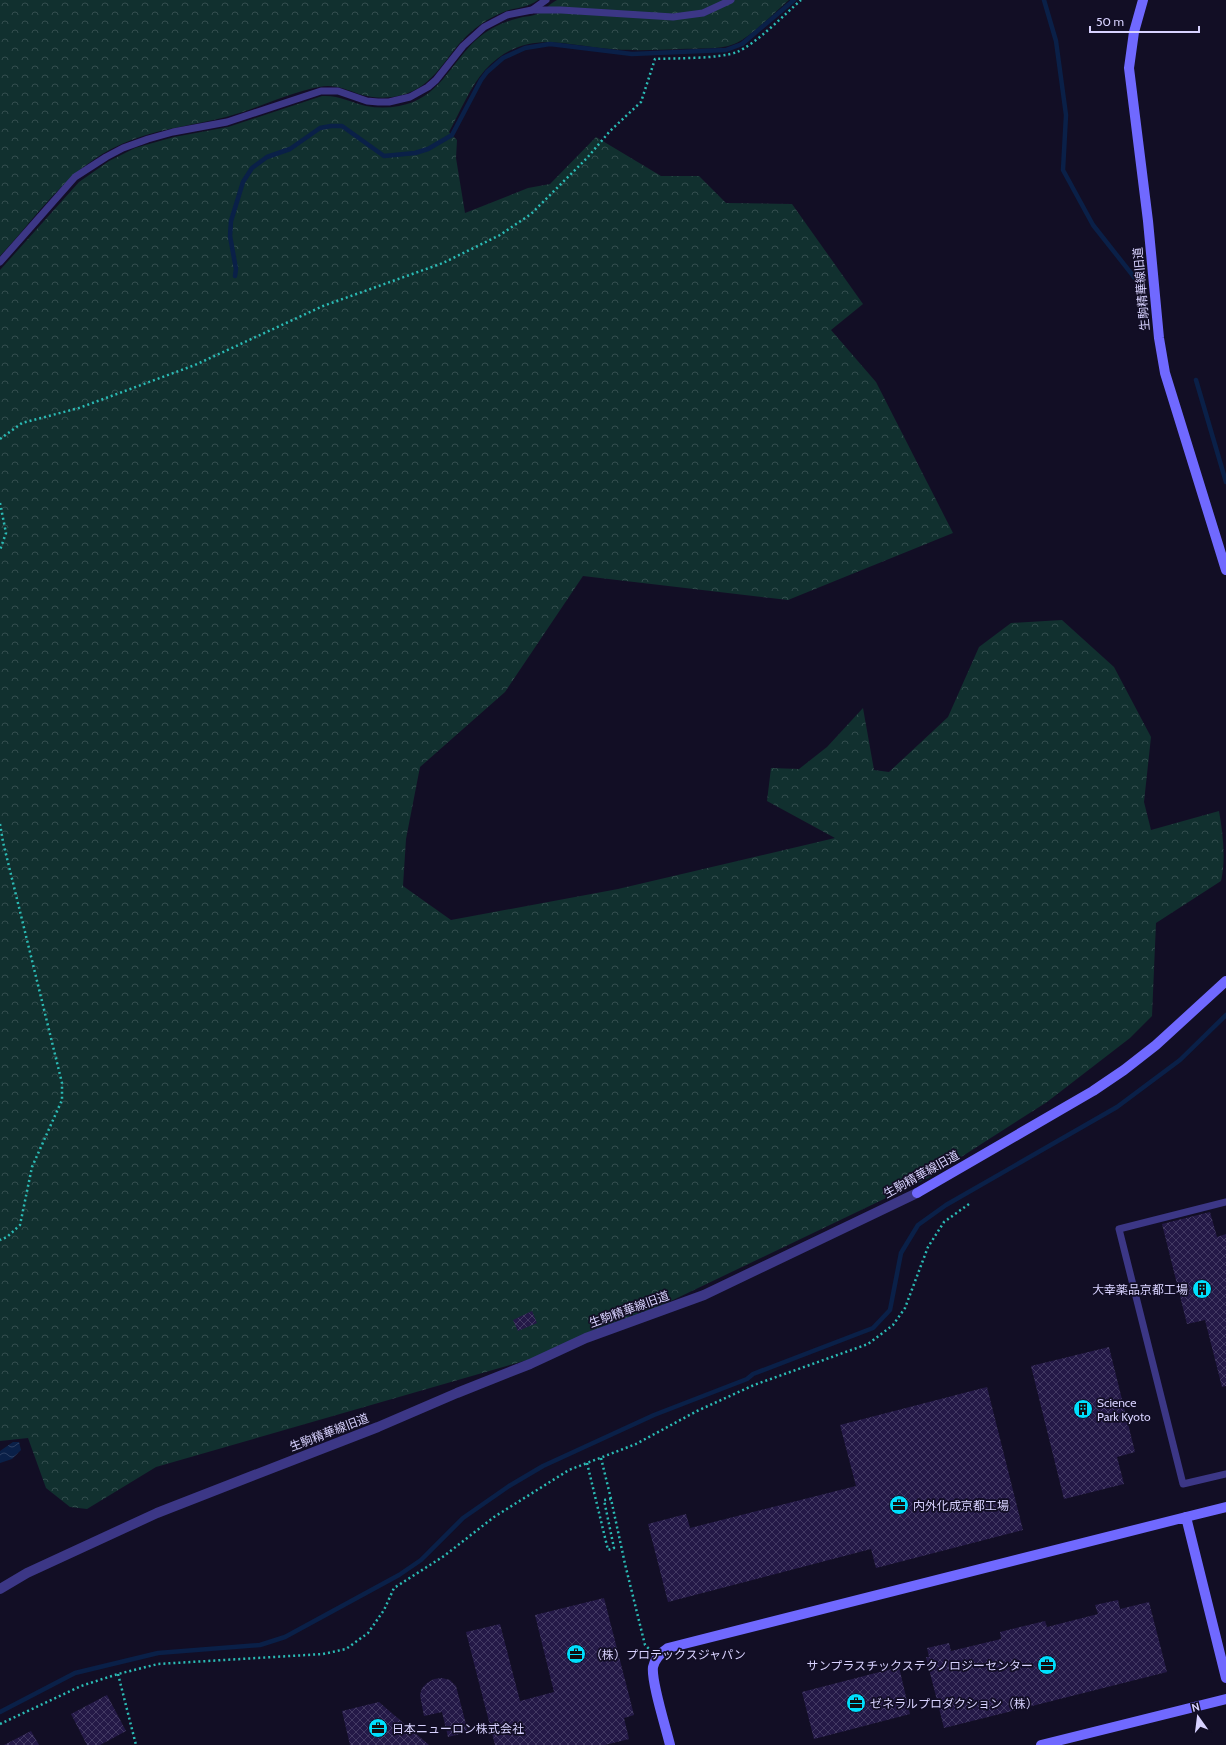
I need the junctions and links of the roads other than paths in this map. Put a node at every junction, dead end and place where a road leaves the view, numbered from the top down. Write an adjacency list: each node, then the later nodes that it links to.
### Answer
1 (546, 0): 4 (lane)
2 (732, 0): 4 (lane)
3 (1143, 0): 8 (street, 生駒精華線旧道)
4 (532, 10): 5 (lane)
5 (17, 245): 6 (lane); 7 (lane)
6 (0, 256)
7 (0, 262)
8 (1226, 570)
9 (1226, 981): 14 (street, 生駒精華線旧道)
10 (1226, 1202): 11 (lane)
11 (1226, 1474)
12 (1226, 1507): 13 (street)
13 (1186, 1517): 15 (street); 17 (street)
14 (0, 1589)
15 (1226, 1678)
16 (1226, 1699): 18 (street)
17 (670, 1745)
18 (1041, 1745)

